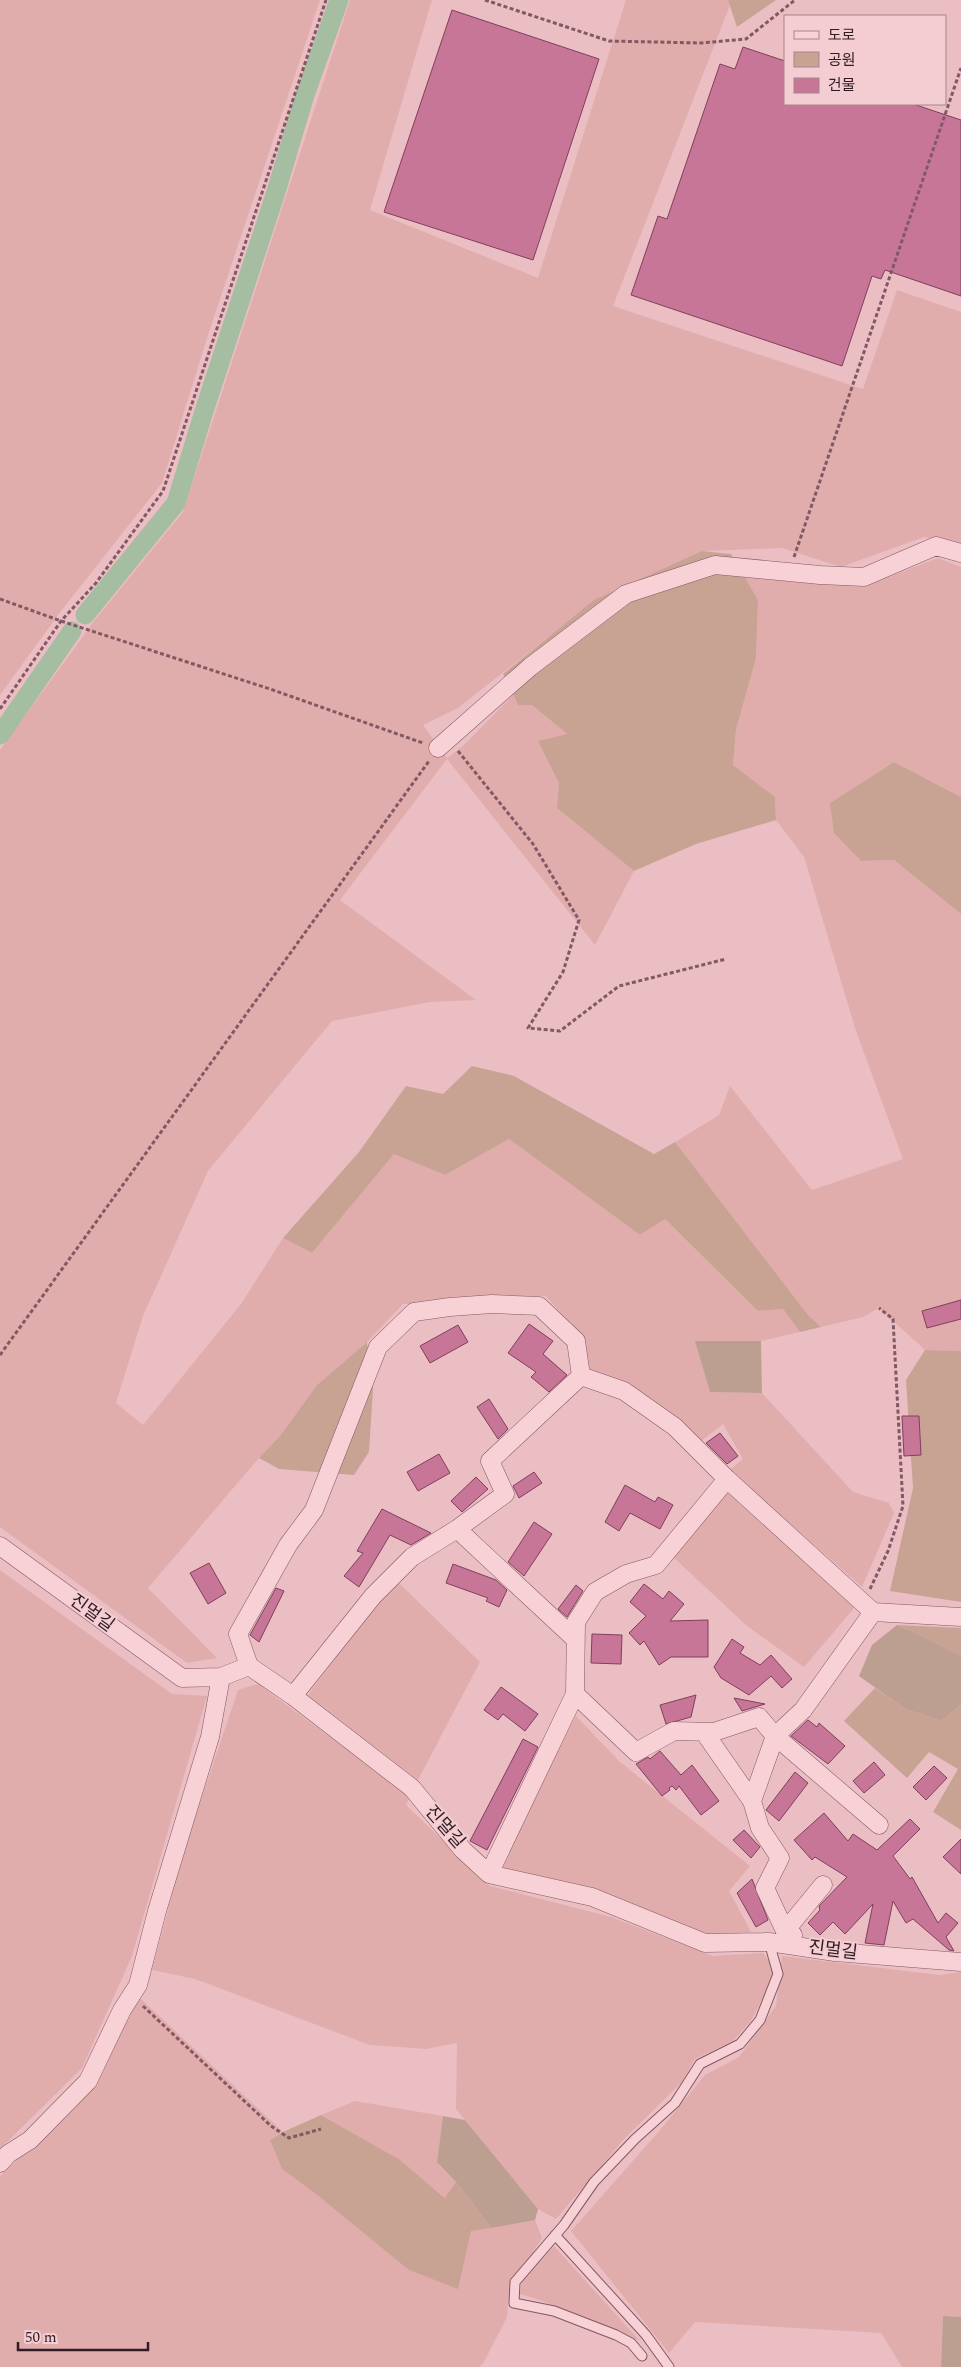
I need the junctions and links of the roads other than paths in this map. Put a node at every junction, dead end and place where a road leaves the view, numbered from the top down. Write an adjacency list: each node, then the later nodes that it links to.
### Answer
1 (961, 553): 2 (street)
2 (443, 743)
3 (580, 1376): 4 (street); 5 (street); 10 (street)
4 (727, 1480): 7 (street); 9 (street)
5 (457, 1529): 9 (street); 13 (street)
6 (0, 1546): 11 (street, 진멀길)
7 (868, 1607): 8 (street); 15 (street)
8 (961, 1617)
9 (574, 1638): 12 (street)
10 (249, 1666): 11 (street, 진멀길); 13 (street, 진멀길)
11 (221, 1678): 24 (street)
12 (575, 1694): 14 (street); 18 (street)
13 (293, 1696): 18 (street, 진멀길)
14 (704, 1732): 15 (street); 16 (street)
15 (775, 1736): 16 (street); 17 (street)
16 (752, 1801): 20 (street)
17 (879, 1824)
18 (489, 1874): 21 (street, 진멀길)
19 (823, 1885): 20 (street)
20 (785, 1931): 22 (street)
21 (769, 1942): 22 (street, 진멀길); 25 (lane)
22 (835, 1952): 23 (street, 진멀길)
23 (961, 1962)
24 (0, 2163)
25 (555, 2235): 26 (lane); 27 (lane)
26 (642, 2356)
27 (668, 2367)

